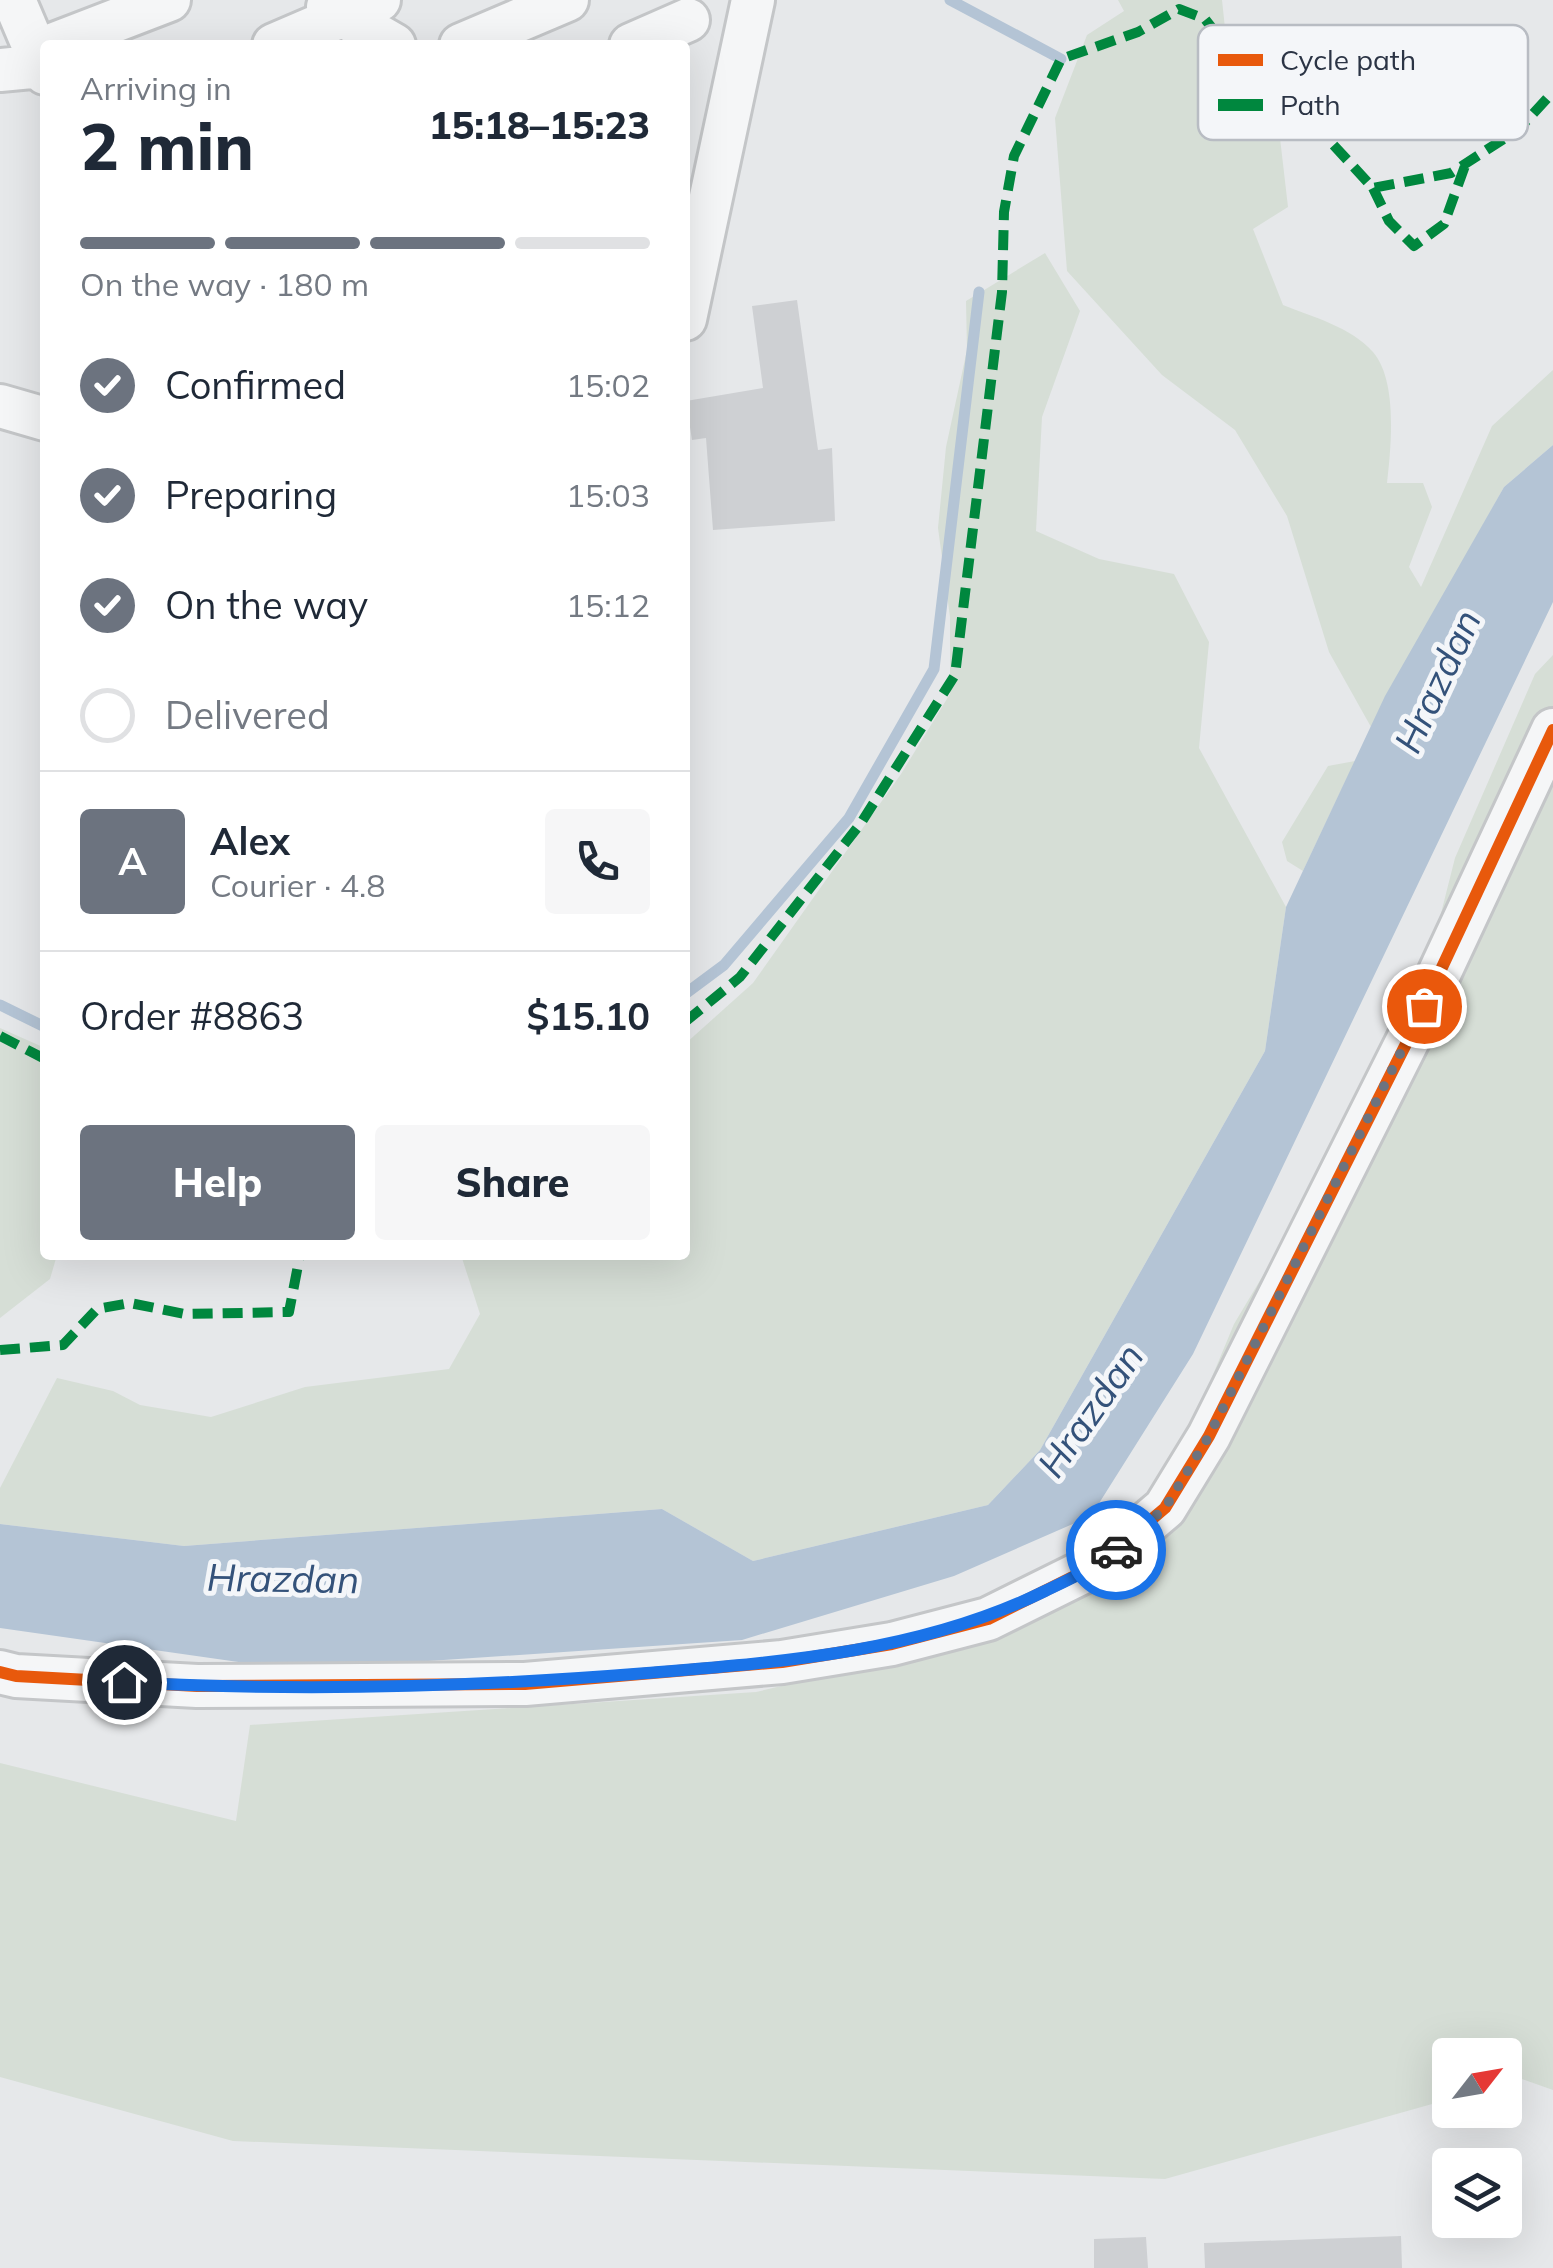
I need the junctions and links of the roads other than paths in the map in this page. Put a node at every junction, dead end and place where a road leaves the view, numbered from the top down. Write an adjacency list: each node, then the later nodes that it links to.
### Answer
1 (14, 0): 12 (street)
2 (169, 0): 7 (street)
3 (567, 0): 10 (street)
4 (752, 0): 13 (street)
5 (346, 5): 8 (street); 9 (street)
6 (688, 22): 11 (street)
7 (80, 40)
8 (283, 40)
9 (388, 40)
10 (473, 40)
11 (643, 40)
12 (37, 59)
13 (690, 295)
14 (0, 406): 15 (street)
15 (40, 418)
16 (1553, 730): 17 (street)
17 (0, 1672)

